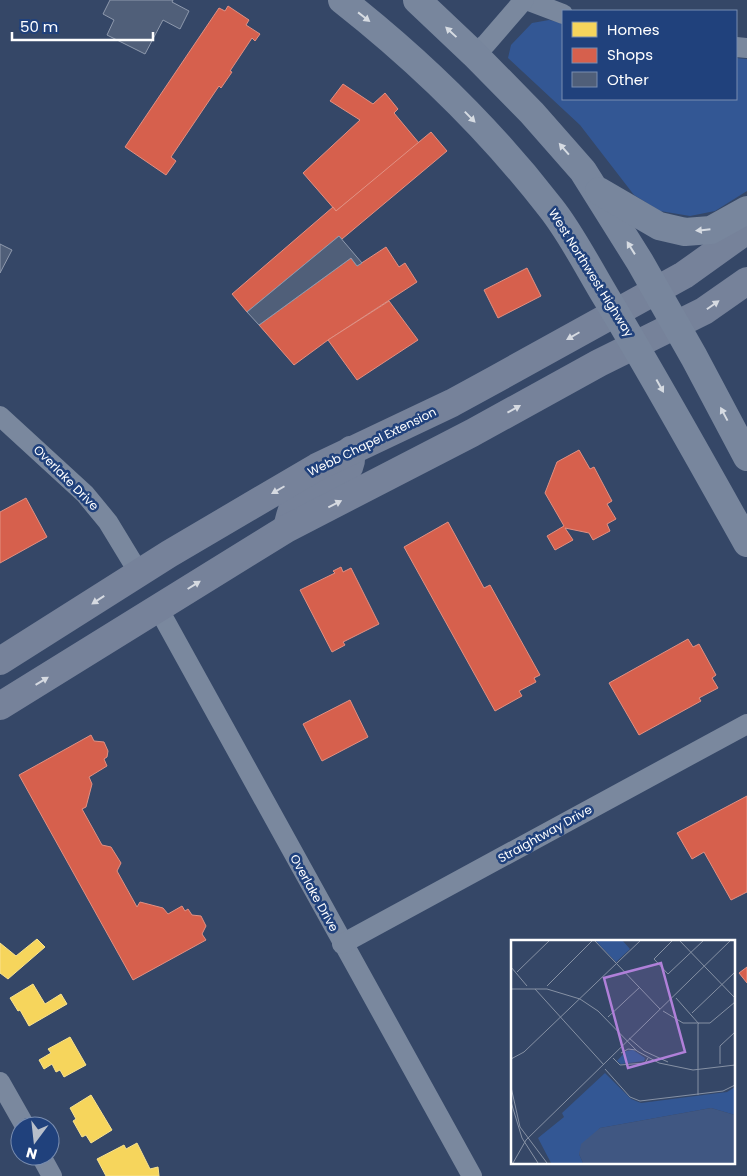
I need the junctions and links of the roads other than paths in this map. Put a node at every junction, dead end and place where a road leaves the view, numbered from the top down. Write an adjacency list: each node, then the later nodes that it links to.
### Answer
1 (342, 0): 11 (main road, West Northwest Highway, one-way to 11)
2 (417, 0): 5 (main road, one-way to 2)
3 (525, 0): 4 (street); 5 (street)
4 (562, 14)
5 (474, 54): 6 (main road, one-way to 5)
6 (594, 188): 7 (main road, one-way to 6); 10 (main road, one-way to 6)
7 (747, 210)
8 (747, 230): 10 (main road, Webb Chapel Extension)
9 (747, 281): 12 (main road, one-way to 9)
10 (656, 290): 11 (main road, Webb Chapel Extension); 12 (main road)
11 (615, 312): 13 (main road, West Northwest Highway); 15 (main road, Webb Chapel Extension, one-way to 15)
12 (676, 325): 13 (main road); 16 (main road, one-way to 12)
13 (635, 344): 17 (main road, one-way to 13); 18 (main road, West Northwest Highway, one-way to 18)
14 (0, 416): 19 (street, Overlake Drive)
15 (351, 450): 17 (main road); 19 (main road, Webb Chapel Extension, one-way to 19)
16 (747, 457)
17 (286, 529): 20 (main road, one-way to 17)
18 (747, 543)
19 (139, 573): 20 (main road); 21 (main road, Webb Chapel Extension, one-way to 21)
20 (158, 608): 22 (main road, one-way to 20); 24 (street, Overlake Drive)
21 (0, 661)
22 (0, 706)
23 (747, 724): 24 (street, Straightway Drive)
24 (342, 944): 27 (street, Overlake Drive)
25 (0, 1082): 26 (street)
26 (19, 1116)
27 (472, 1176)

